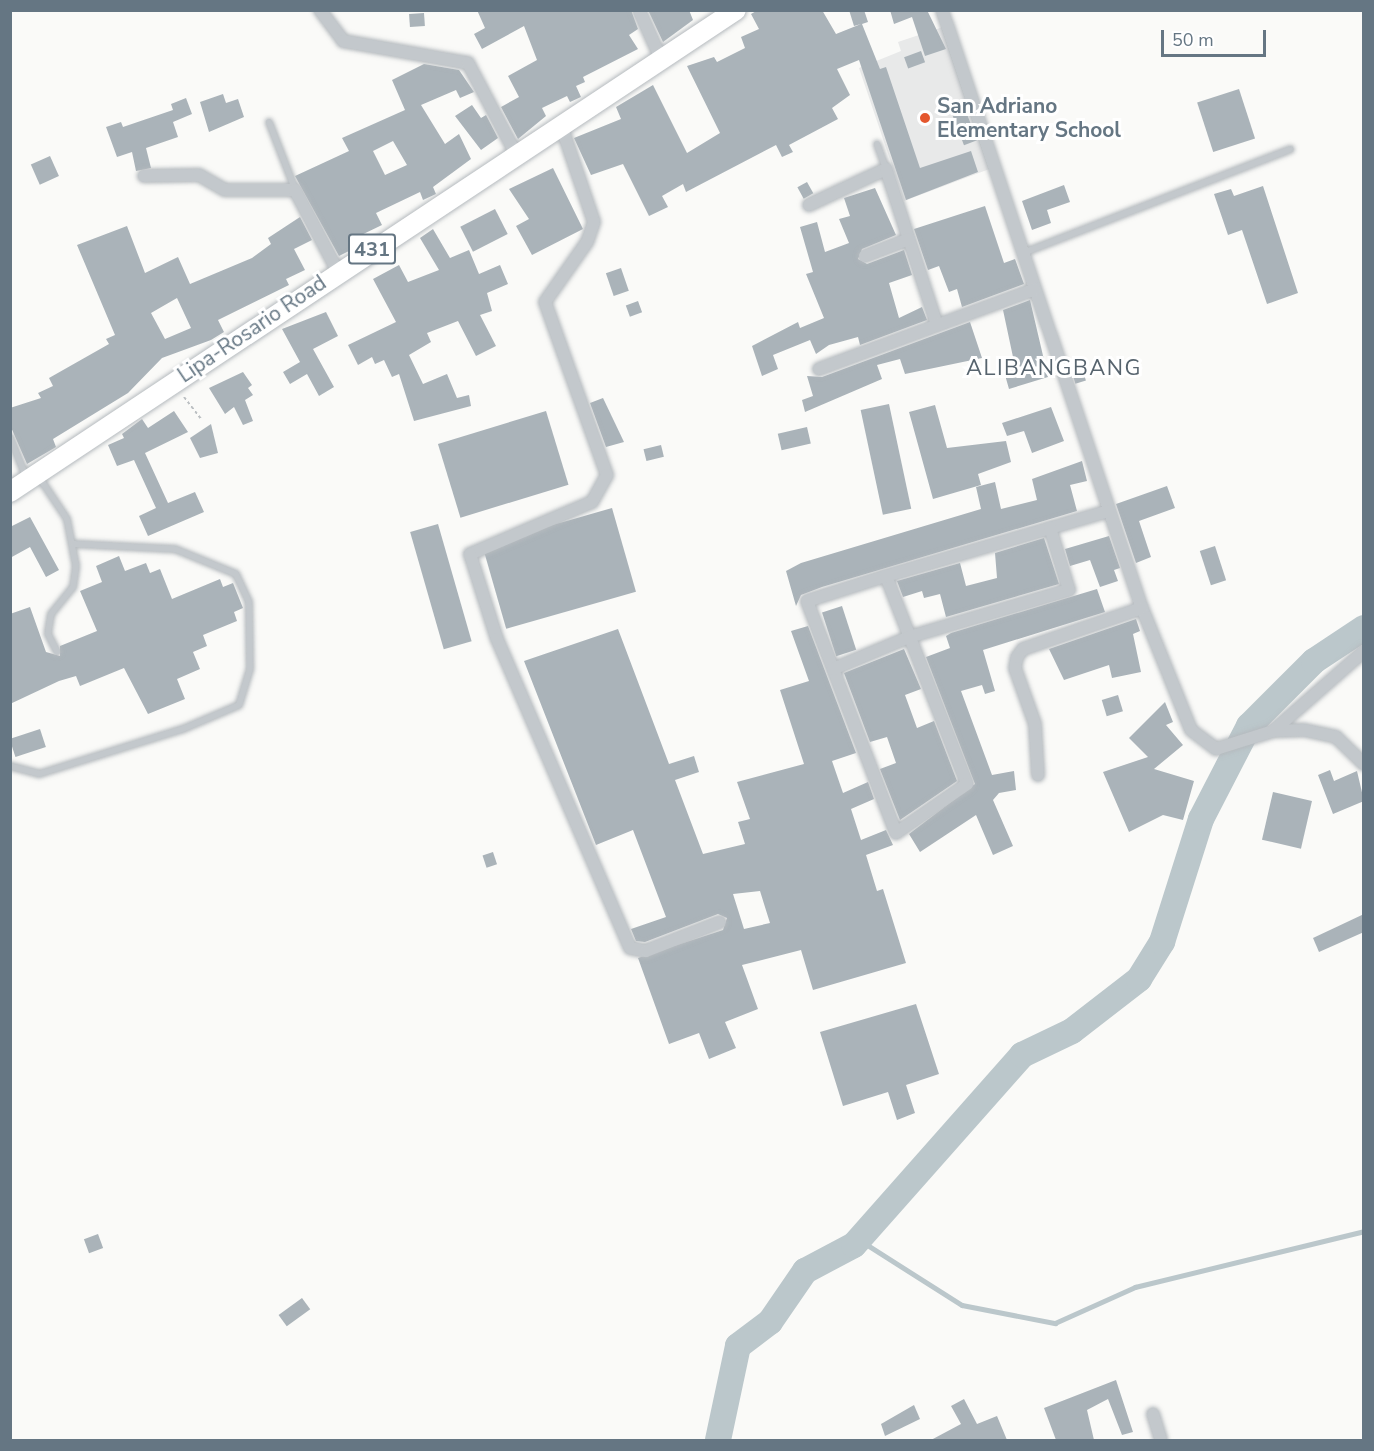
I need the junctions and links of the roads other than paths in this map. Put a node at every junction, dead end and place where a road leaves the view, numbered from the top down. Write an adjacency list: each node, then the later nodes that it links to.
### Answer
1 (320, 10): 10 (street)
2 (639, 10): 5 (street)
3 (736, 10): 5 (main road, Lipa-Rosario Road / 431)
4 (942, 10): 16 (street)
5 (662, 59): 7 (main road, Lipa-Rosario Road / 431)
6 (269, 122): 13 (lane)
7 (562, 128): 10 (main road, Lipa-Rosario Road / 431); 38 (street)
8 (877, 144): 11 (lane)
9 (1291, 149): 16 (lane)
10 (516, 154): 18 (main road, Lipa-Rosario Road / 431)
11 (886, 169): 14 (street); 15 (street)
12 (144, 176): 13 (street)
13 (295, 190): 18 (street)
14 (809, 205)
15 (909, 239): 17 (street); 20 (street)
16 (1023, 253): 19 (street)
17 (865, 256)
18 (338, 272): 23 (main road, Lipa-Rosario Road / 431)
19 (1035, 289): 20 (street); 25 (street)
20 (937, 325): 21 (street)
21 (819, 369)
22 (10, 437): 23 (lane)
23 (32, 477): 24 (main road, Lipa-Rosario Road / 431); 27 (lane)
24 (10, 492)
25 (1108, 511): 26 (street); 29 (street)
26 (1050, 528): 28 (street); 30 (street)
27 (73, 544): 32 (lane); 36 (lane)
28 (886, 576): 30 (street); 33 (street)
29 (1142, 608): 34 (street); 37 (street)
30 (909, 637): 33 (street); 33 (street)
31 (1364, 651): 34 (street)
32 (57, 652)
33 (833, 669)
34 (1273, 731): 35 (street)
35 (1364, 764)
36 (10, 766)
37 (1038, 775)
38 (720, 922)
39 (1153, 1414): 40 (street)
40 (1161, 1440)

